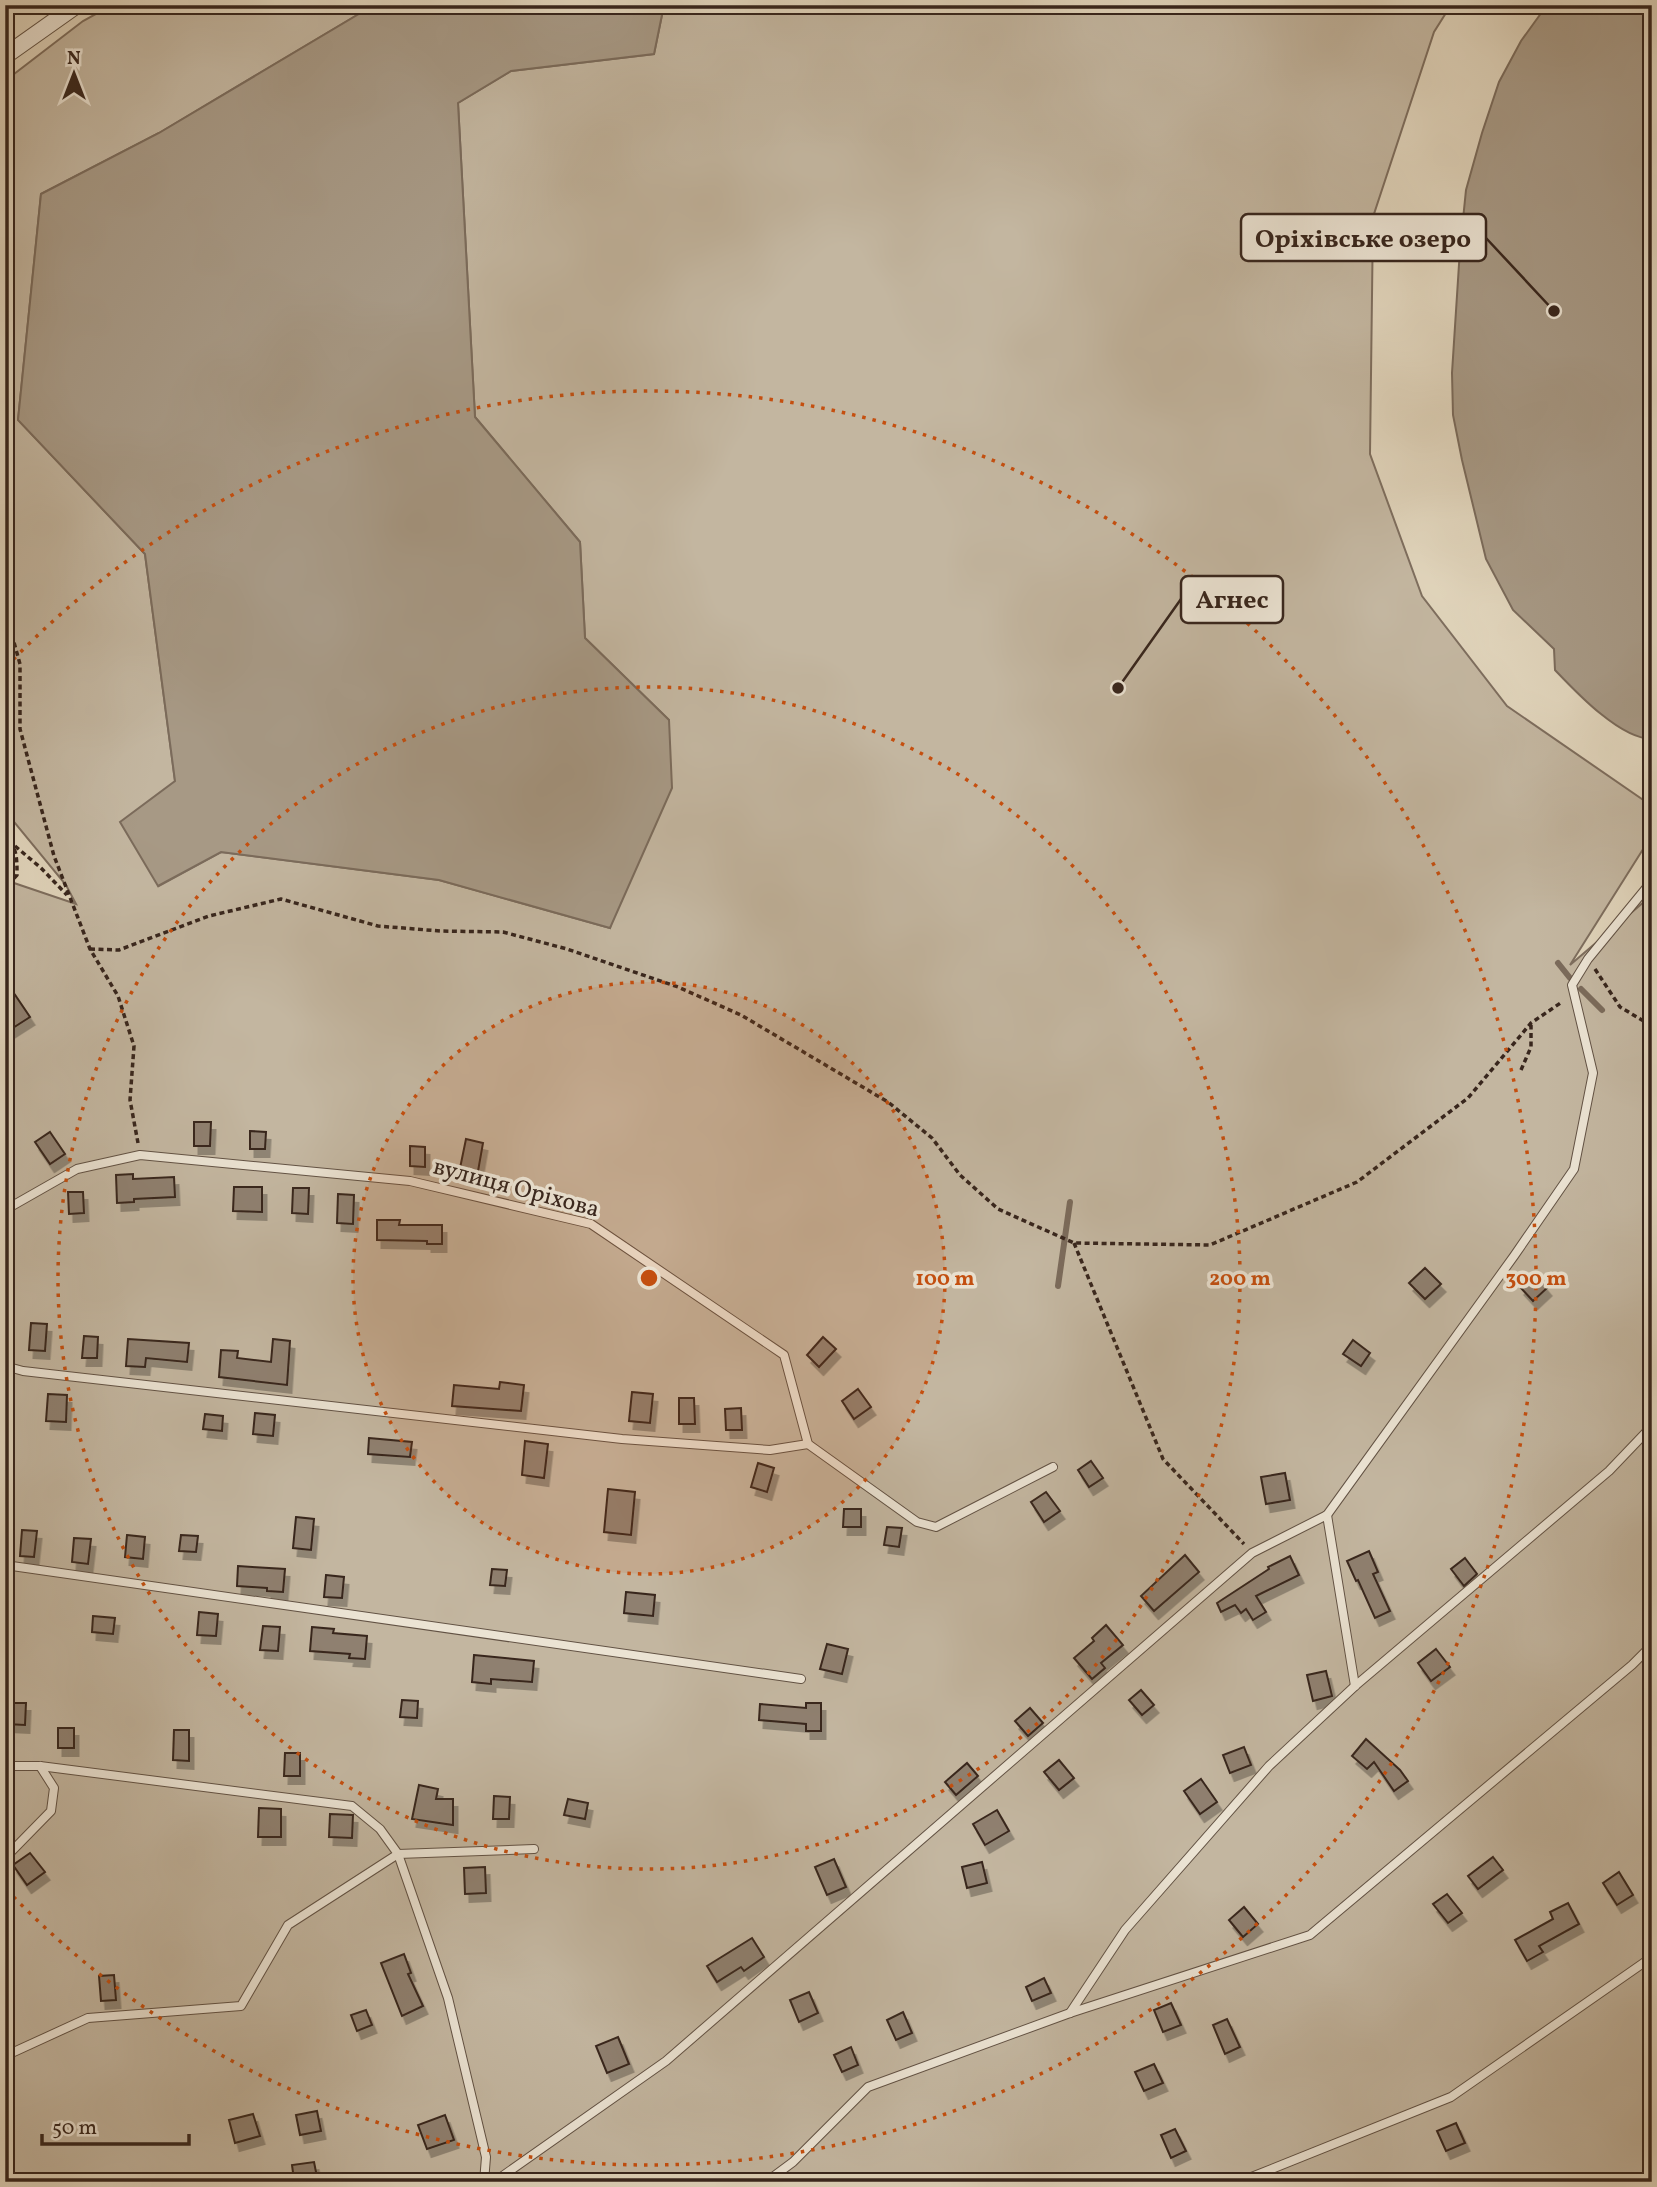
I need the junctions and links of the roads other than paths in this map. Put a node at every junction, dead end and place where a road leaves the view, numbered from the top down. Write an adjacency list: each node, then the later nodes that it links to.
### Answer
1 (77, 5): 2 (street)
2 (5, 56)
3 (1652, 881): 9 (lane)
4 (5, 1210): 7 (lane, вулиця Оріхова)
5 (5, 1366): 7 (lane)
6 (1652, 1426): 13 (lane)
7 (808, 1444): 8 (lane)
8 (1053, 1467)
9 (1327, 1515): 13 (lane); 23 (lane)
10 (5, 1565): 12 (lane)
11 (1652, 1645): 20 (lane)
12 (802, 1679)
13 (1355, 1686): 20 (lane)
14 (5, 1766): 15 (lane)
15 (40, 1766): 17 (lane); 18 (lane)
16 (534, 1849): 17 (lane)
17 (398, 1854): 21 (lane); 22 (lane)
18 (5, 1858)
19 (1652, 1957): 25 (lane)
20 (1070, 2013): 24 (lane)
21 (5, 2056)
22 (484, 2182)
23 (494, 2182)
24 (766, 2182)
25 (1239, 2182)

